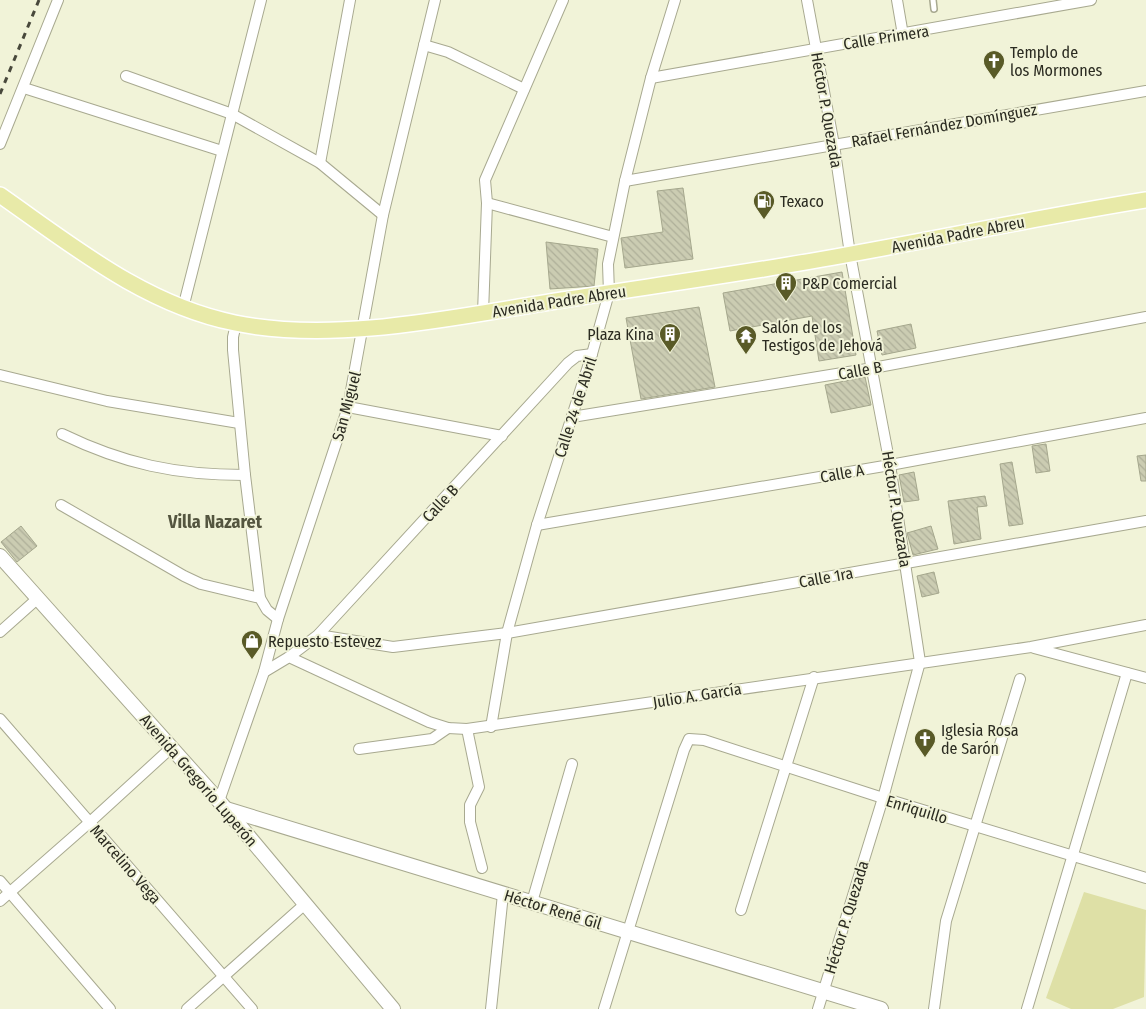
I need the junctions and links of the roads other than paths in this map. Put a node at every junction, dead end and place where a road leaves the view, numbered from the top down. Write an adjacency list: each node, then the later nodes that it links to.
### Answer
1 (58, 0): 17 (street)
2 (261, 0): 20 (street)
3 (350, 0): 24 (street)
4 (435, 0): 13 (street, San Miguel)
5 (563, 0): 18 (street)
6 (675, 0): 16 (street, Calle 24 de Abril)
7 (807, 0): 14 (street, Héctor P. Quezada)
8 (898, 0): 12 (street)
9 (933, 0): 11 (lane)
10 (1091, 0): 12 (street, Calle Primera)
11 (934, 9)
12 (904, 35): 14 (street, Calle Primera)
13 (424, 46): 18 (street); 29 (street, San Miguel)
14 (816, 48): 16 (street, Calle Primera); 22 (street, Héctor P. Quezada)
15 (126, 76): 20 (street)
16 (651, 78): 25 (street, Calle 24 de Abril)
17 (24, 88): 21 (street); 23 (street)
18 (524, 89): 28 (street)
19 (1146, 90): 22 (street, Rafael Fernández Domínguez)
20 (232, 114): 23 (street); 24 (street)
21 (0, 144)
22 (834, 145): 25 (street, Rafael Fernández Domínguez); 31 (street, Héctor P. Quezada)
23 (222, 151): 33 (street)
24 (320, 163): 29 (street)
25 (625, 181): 30 (street, Calle 24 de Abril)
26 (0, 195): 33 (main road, Avenida Padre Abreu)
27 (1146, 200): 31 (main road, Avenida Padre Abreu)
28 (487, 204): 30 (street); 34 (street)
29 (382, 215): 37 (street, San Miguel)
30 (613, 238): 32 (street, Calle 24 de Abril)
31 (850, 254): 32 (main road, Avenida Padre Abreu); 39 (street, Héctor P. Quezada)
32 (609, 293): 34 (main road, Avenida Padre Abreu); 38 (street, Calle 24 de Abril)
33 (183, 308): 36 (main road, Avenida Padre Abreu)
34 (483, 313): 37 (main road, Avenida Padre Abreu)
35 (1146, 317): 39 (street, Calle B)
36 (236, 324): 37 (main road, Avenida Padre Abreu); 44 (street)
37 (364, 328): 41 (street, San Miguel)
38 (592, 354): 42 (street, Calle 24 de Abril); 46 (street, Calle B)
39 (872, 368): 42 (street, Calle B); 47 (street, Héctor P. Quezada)
40 (0, 375): 44 (street)
41 (348, 407): 46 (street); 56 (street, San Miguel)
42 (572, 418): 51 (street, Calle 24 de Abril)
43 (1146, 418): 47 (street, Calle A)
44 (240, 423): 48 (street)
45 (62, 434): 48 (street)
46 (502, 436): 60 (street, Calle B)
47 (890, 465): 51 (street, Calle A); 53 (street, Héctor P. Quezada)
48 (245, 475): 54 (street)
49 (61, 506): 54 (street)
50 (1146, 521): 53 (street, Calle 1ra)
51 (537, 525): 59 (street, Calle 24 de Abril)
52 (0, 556): 55 (street, Avenida Gregorio Luperón)
53 (906, 563): 59 (street, Calle 1ra); 63 (street, Héctor P. Quezada)
54 (260, 598): 56 (street)
55 (37, 599): 58 (street); 73 (street, Avenida Gregorio Luperón)
56 (278, 619): 64 (street, San Miguel)
57 (1146, 625): 61 (street, Julio A. García)
58 (0, 632)
59 (506, 633): 60 (street, Calle 1ra); 70 (street, Calle 24 de Abril)
60 (318, 635): 62 (street, Calle B)
61 (1031, 647): 63 (street, Julio A. García); 65 (street)
62 (289, 656): 64 (street); 71 (street, Julio A. García)
63 (920, 662): 66 (street, Julio A. García); 77 (street, Héctor P. Quezada)
64 (264, 672): 78 (street, San Miguel)
65 (1127, 673): 67 (street); 81 (street)
66 (814, 677): 70 (street, Julio A. García); 76 (street)
67 (1146, 678)
68 (1020, 679): 80 (street)
69 (0, 720): 79 (street, Marcelino Vega)
70 (491, 727): 72 (street, Julio A. García)
71 (448, 728): 72 (street, Julio A. García); 74 (street)
72 (467, 729): 82 (street)
73 (171, 748): 78 (street, Avenida Gregorio Luperón); 79 (street)
74 (359, 749)
75 (572, 764): 88 (street)
76 (786, 767): 77 (street, Enriquillo); 90 (street); 91 (street, Enriquillo)
77 (883, 798): 80 (street, Enriquillo); 93 (street, Héctor P. Quezada)
78 (222, 805): 86 (street, Héctor René Gil); 89 (street, Avenida Gregorio Luperón)
79 (90, 822): 85 (street); 92 (street, Marcelino Vega)
80 (976, 827): 81 (street, Enriquillo); 102 (street)
81 (1074, 856): 83 (street, Enriquillo); 103 (street)
82 (482, 868)
83 (1146, 878)
84 (0, 881): 85 (street)
85 (10, 892): 87 (street); 94 (street)
86 (503, 894): 88 (street, Héctor René Gil); 98 (street)
87 (0, 901)
88 (532, 902): 91 (street, Héctor René Gil)
89 (305, 904): 92 (street); 97 (street, Avenida Gregorio Luperón)
90 (741, 910)
91 (629, 933): 93 (street, Héctor René Gil); 99 (street)
92 (223, 978): 95 (street); 96 (street, Marcelino Vega)
93 (824, 991): 100 (street, Héctor P. Quezada); 101 (street, Héctor René Gil)
94 (110, 1009)
95 (187, 1009)
96 (252, 1009)
97 (393, 1009)
98 (491, 1009)
99 (604, 1009)
100 (818, 1009)
101 (881, 1009)
102 (934, 1009)
103 (1027, 1009)

